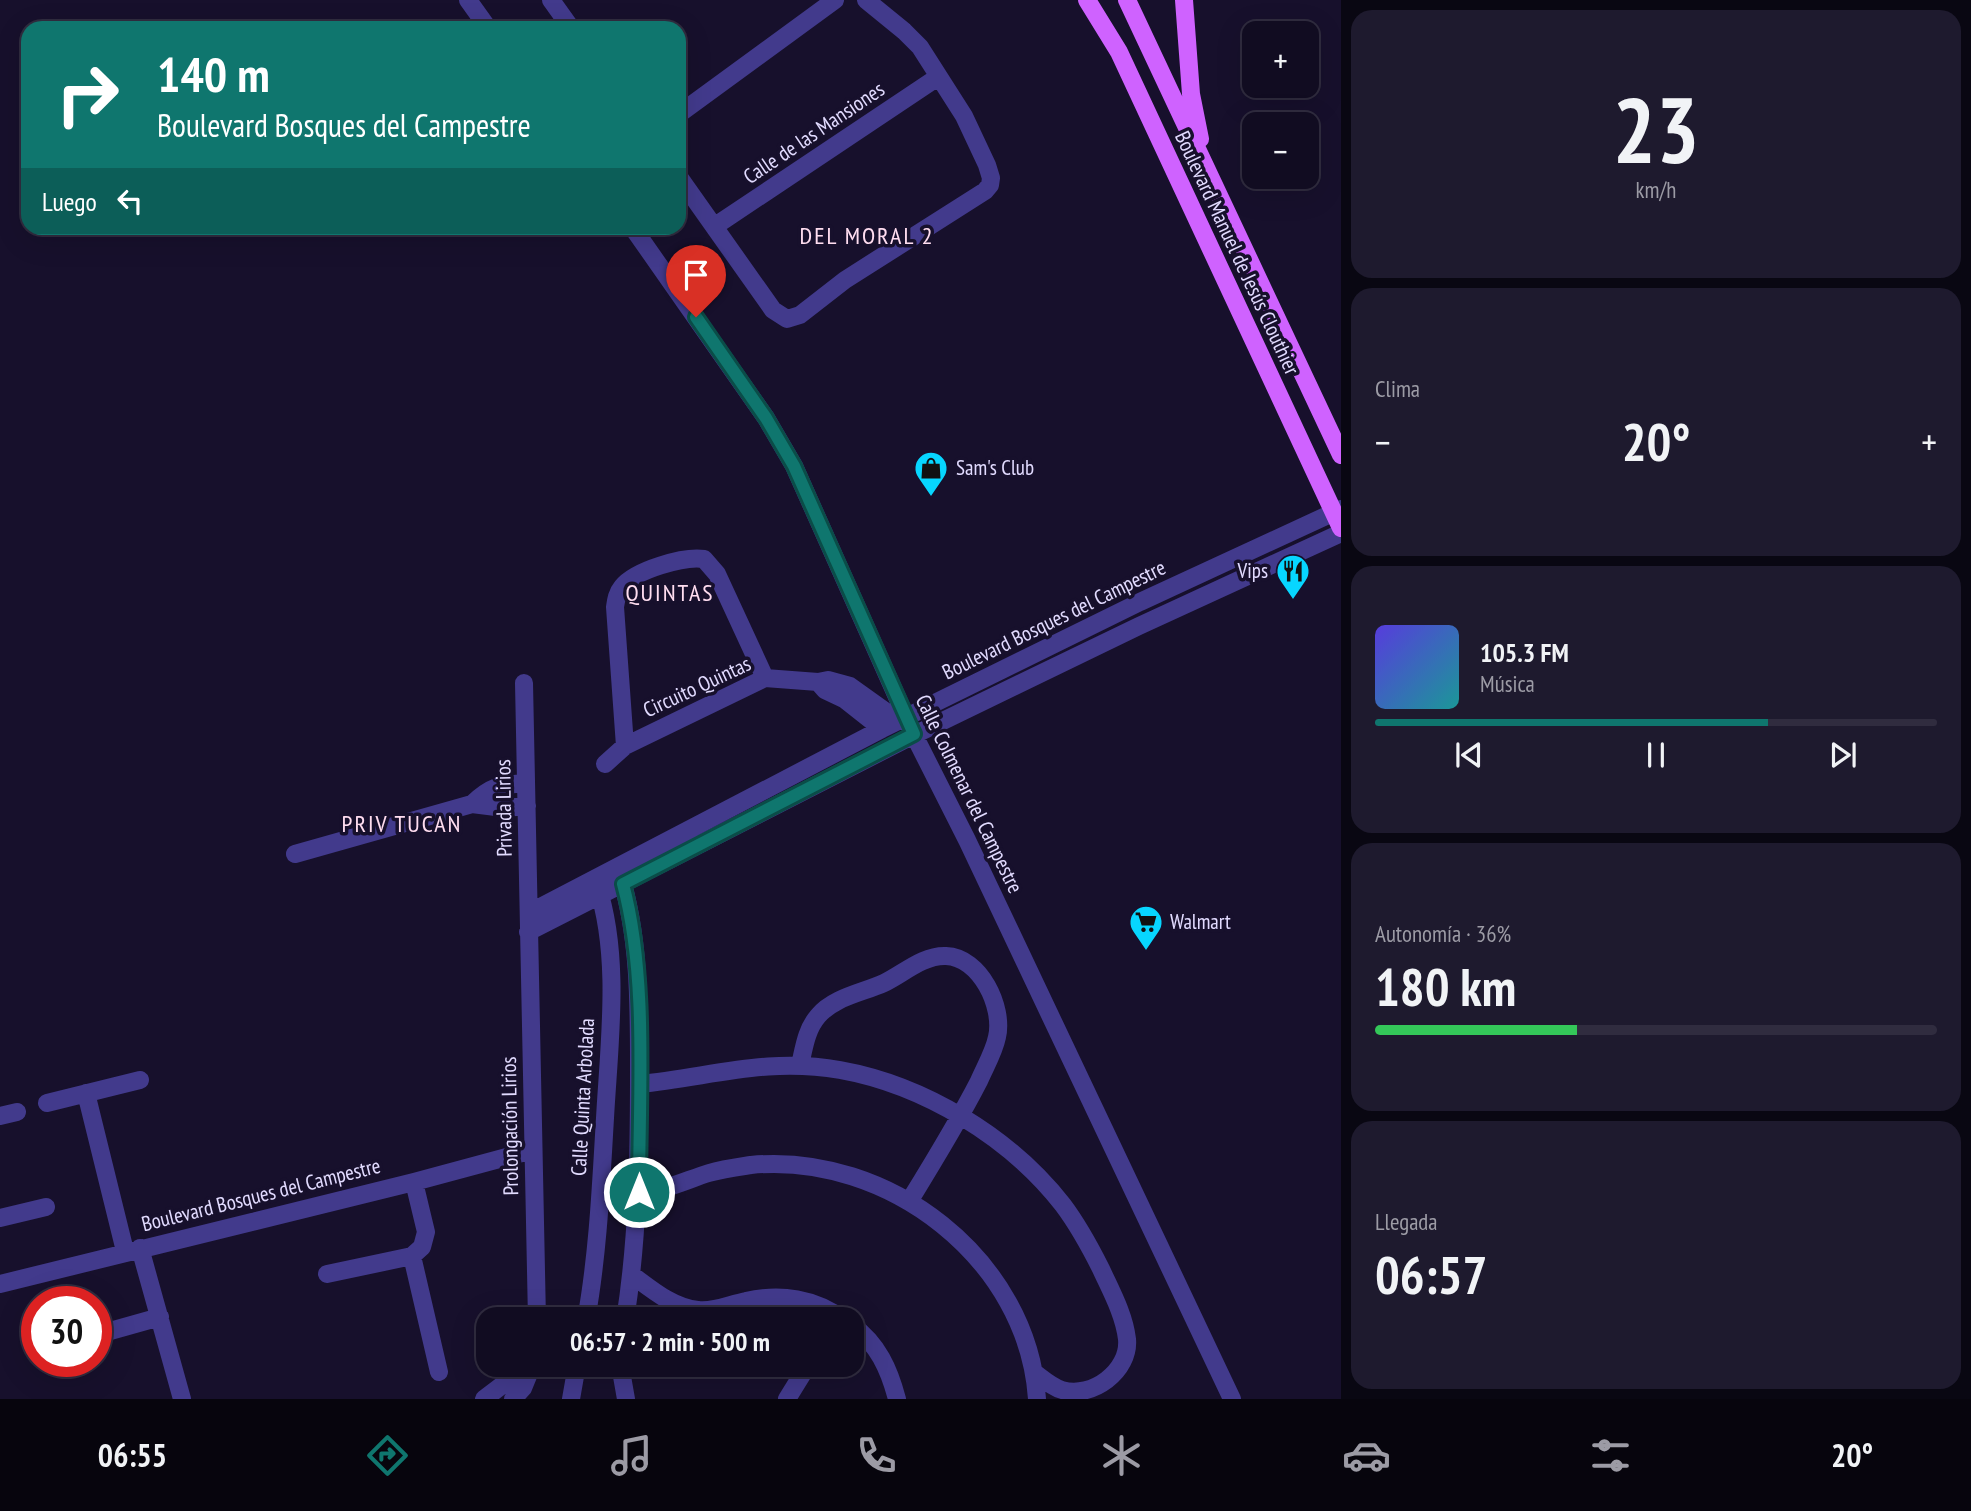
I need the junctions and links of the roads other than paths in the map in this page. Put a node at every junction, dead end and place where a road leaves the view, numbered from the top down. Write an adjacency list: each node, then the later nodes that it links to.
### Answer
1 (468, 0): 8 (street)
2 (551, 0): 9 (street)
3 (835, 0): 11 (street)
4 (866, 0): 10 (street)
5 (1087, 0): 17 (main road, Boulevard Manuel de Jesús Clouthier)
6 (1128, 0): 12 (main road, Boulevard Manuel de Jesús Clouthier)
7 (1184, 0): 12 (main road)
8 (483, 21)
9 (566, 21)
10 (938, 77): 14 (street, Calle de las Mansiones); 14 (street)
11 (686, 109)
12 (1206, 166): 16 (main road, Boulevard Manuel de Jesús Clouthier)
13 (686, 187): 14 (street)
14 (715, 226)
15 (638, 235): 20 (street, Calle Colmenar del Campestre)
16 (1341, 455)
17 (1339, 521): 20 (street, Boulevard Bosques del Campestre); 21 (street, Boulevard Bosques del Campestre)
18 (765, 678): 20 (street, Circuito Quintas); 22 (street, Circuito Quintas); 22 (street)
19 (524, 683): 24 (street, Privada Lirios)
20 (896, 723): 21 (street, Calle Colmenar del Campestre); 28 (street, Boulevard Bosques del Campestre)
21 (914, 734): 28 (street, Boulevard Bosques del Campestre); 75 (street, Calle Colmenar del Campestre)
22 (625, 746): 23 (street, Circuito Quintas)
23 (605, 764)
24 (525, 783): 25 (street); 26 (street, Privada Lirios)
25 (472, 804): 26 (street); 27 (street)
26 (527, 806): 30 (street, Privada Lirios)
27 (295, 854)
28 (620, 875): 29 (street, Boulevard Bosques del Campestre); 34 (street)
29 (598, 887): 30 (street, Boulevard Bosques del Campestre); 31 (street, Boulevard Bosques del Campestre); 40 (street, Calle Quinta Arbolada)
30 (529, 913): 31 (street, Privada Lirios)
31 (528, 932): 38 (street, Prolongación Lirios)
32 (800, 1065): 34 (street); 37 (street); 37 (street)
33 (140, 1080): 35 (street)
34 (639, 1084): 41 (street)
35 (86, 1093): 36 (street); 45 (street)
36 (47, 1103)
37 (961, 1117): 42 (street); 66 (street)
38 (533, 1150): 39 (street, Boulevard Bosques del Campestre); 50 (street, Prolongación Lirios)
39 (414, 1182): 45 (street, Boulevard Bosques del Campestre); 46 (street)
40 (601, 1188): 41 (street); 51 (street, Calle Quinta Arbolada)
41 (639, 1192): 42 (street); 48 (street)
42 (910, 1200): 60 (street)
43 (46, 1207): 44 (street)
44 (0, 1218)
45 (132, 1250): 49 (street, Boulevard Bosques del Campestre); 56 (street)
46 (412, 1256): 47 (street); 59 (street)
47 (327, 1274)
48 (632, 1275): 52 (street); 53 (street)
49 (0, 1284)
50 (537, 1307)
51 (587, 1307)
52 (627, 1307)
53 (682, 1307)
54 (726, 1307): 55 (street)
55 (816, 1307)
56 (160, 1317): 57 (street); 67 (street)
57 (112, 1330)
58 (864, 1335): 73 (street)
59 (439, 1372)
60 (1035, 1373): 66 (street); 74 (street)
61 (514, 1377): 68 (street)
62 (527, 1377): 69 (street)
63 (575, 1377): 70 (street)
64 (622, 1377): 71 (street)
65 (801, 1377): 72 (street)
66 (1075, 1395)
67 (182, 1399)
68 (484, 1399)
69 (513, 1399)
70 (570, 1399)
71 (626, 1399)
72 (788, 1399)
73 (897, 1399)
74 (1037, 1399)
75 (1232, 1399)

